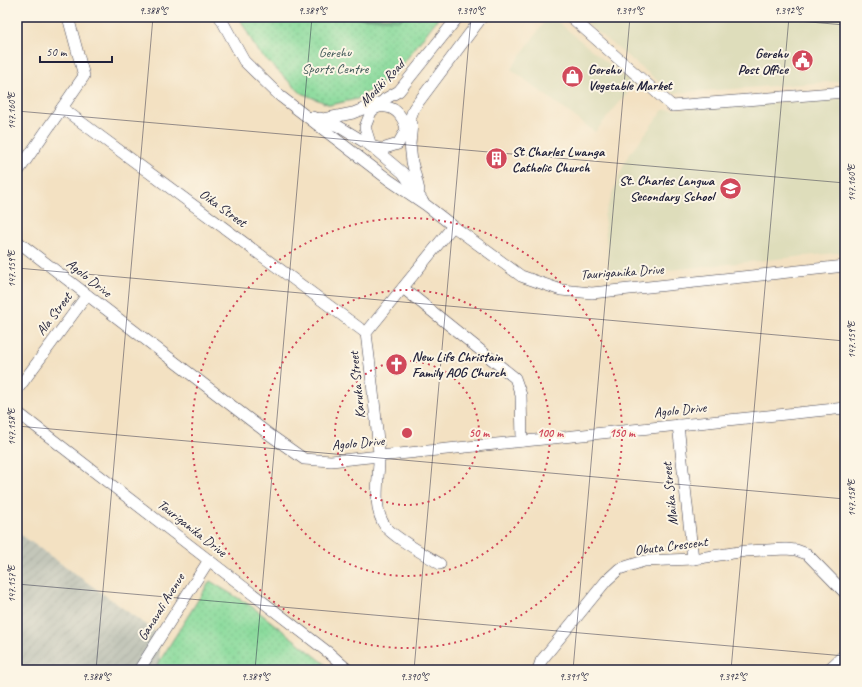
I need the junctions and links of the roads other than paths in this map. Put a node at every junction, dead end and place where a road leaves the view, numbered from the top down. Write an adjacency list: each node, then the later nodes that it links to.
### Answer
1 (68, 17): 8 (street)
2 (220, 17): 11 (street, Tauriganika Drive)
3 (458, 17): 7 (street, Modiki Road)
4 (482, 17): 10 (street)
5 (571, 17): 6 (street)
6 (845, 92)
7 (386, 99): 9 (street, Modiki Road); 11 (street)
8 (62, 108): 14 (street); 21 (street, Oika Street)
9 (376, 108): 12 (street); 13 (street, Modiki Road)
10 (414, 108): 12 (street); 15 (street)
11 (302, 113): 13 (street, Tauriganika Drive); 15 (street, Tauriganika Drive)
12 (406, 130): 13 (street)
13 (371, 146): 15 (street, Tauriganika Drive)
14 (17, 173)
15 (426, 205): 16 (street, Tauriganika Drive)
16 (452, 226): 18 (street, Tauriganika Drive); 19 (street, Karuka Street)
17 (17, 241): 20 (street, Agolo Drive)
18 (845, 266)
19 (403, 288): 21 (street, Karuka Street); 26 (street)
20 (87, 295): 22 (street, Ala Street); 27 (street, Agolo Drive)
21 (366, 333): 27 (street, Karuka Street)
22 (17, 390)
23 (845, 408): 25 (street, Agolo Drive)
24 (17, 412): 29 (street, Tauriganika Drive)
25 (678, 425): 26 (street, Agolo Drive); 28 (street, Maika Street)
26 (522, 441): 27 (street, Agolo Drive)
27 (379, 456): 30 (street, Karuka Street)
28 (693, 559): 31 (street, Obuta Crescent); 35 (street, Obuta Crescent)
29 (209, 560): 33 (street, Ganavali Avenue); 34 (street, Tauriganika Drive)
30 (440, 564)
31 (845, 593)
32 (845, 654): 36 (street)
33 (139, 670)
34 (348, 670)
35 (538, 670)
36 (828, 670)

